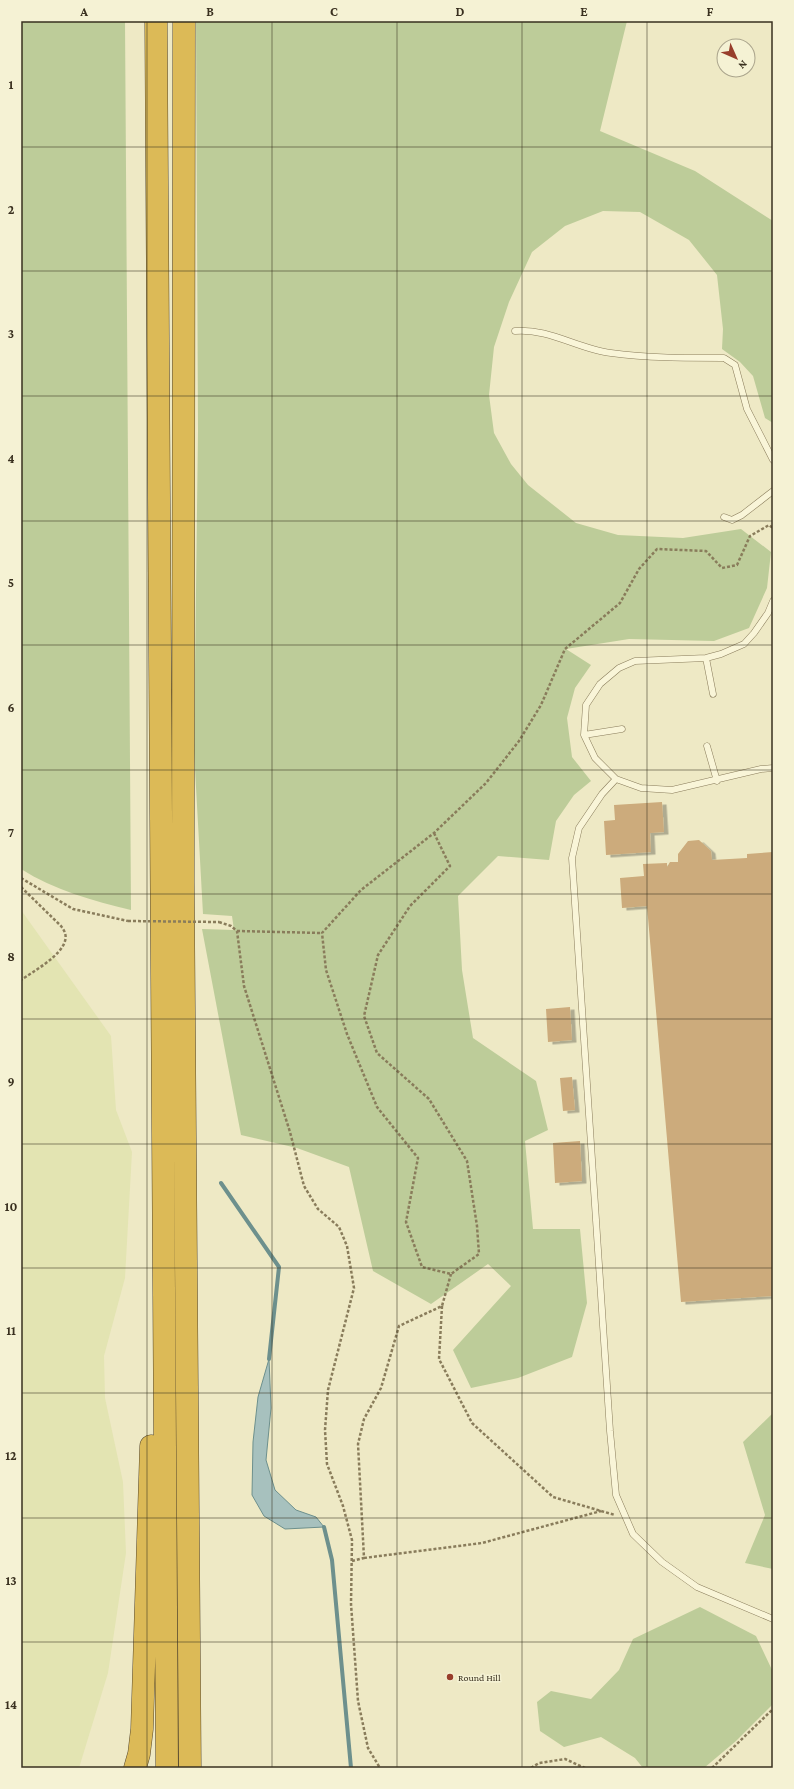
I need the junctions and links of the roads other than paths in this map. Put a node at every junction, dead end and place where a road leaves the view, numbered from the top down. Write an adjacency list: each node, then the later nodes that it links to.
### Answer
1 (156, 21): 16 (highway)
2 (184, 21): 20 (highway)
3 (516, 331): 4 (lane)
4 (773, 460)
5 (773, 491): 6 (lane)
6 (724, 517)
7 (773, 602): 8 (lane)
8 (706, 658): 9 (lane); 11 (lane)
9 (713, 694)
10 (622, 729): 11 (lane)
11 (584, 735): 14 (lane)
12 (707, 746): 15 (lane)
13 (773, 768): 15 (lane)
14 (616, 779): 15 (lane); 17 (lane)
15 (717, 781)
16 (162, 934): 18 (highway); 19 (highway)
17 (773, 1619)
18 (135, 1768)
19 (167, 1768)
20 (190, 1768)

